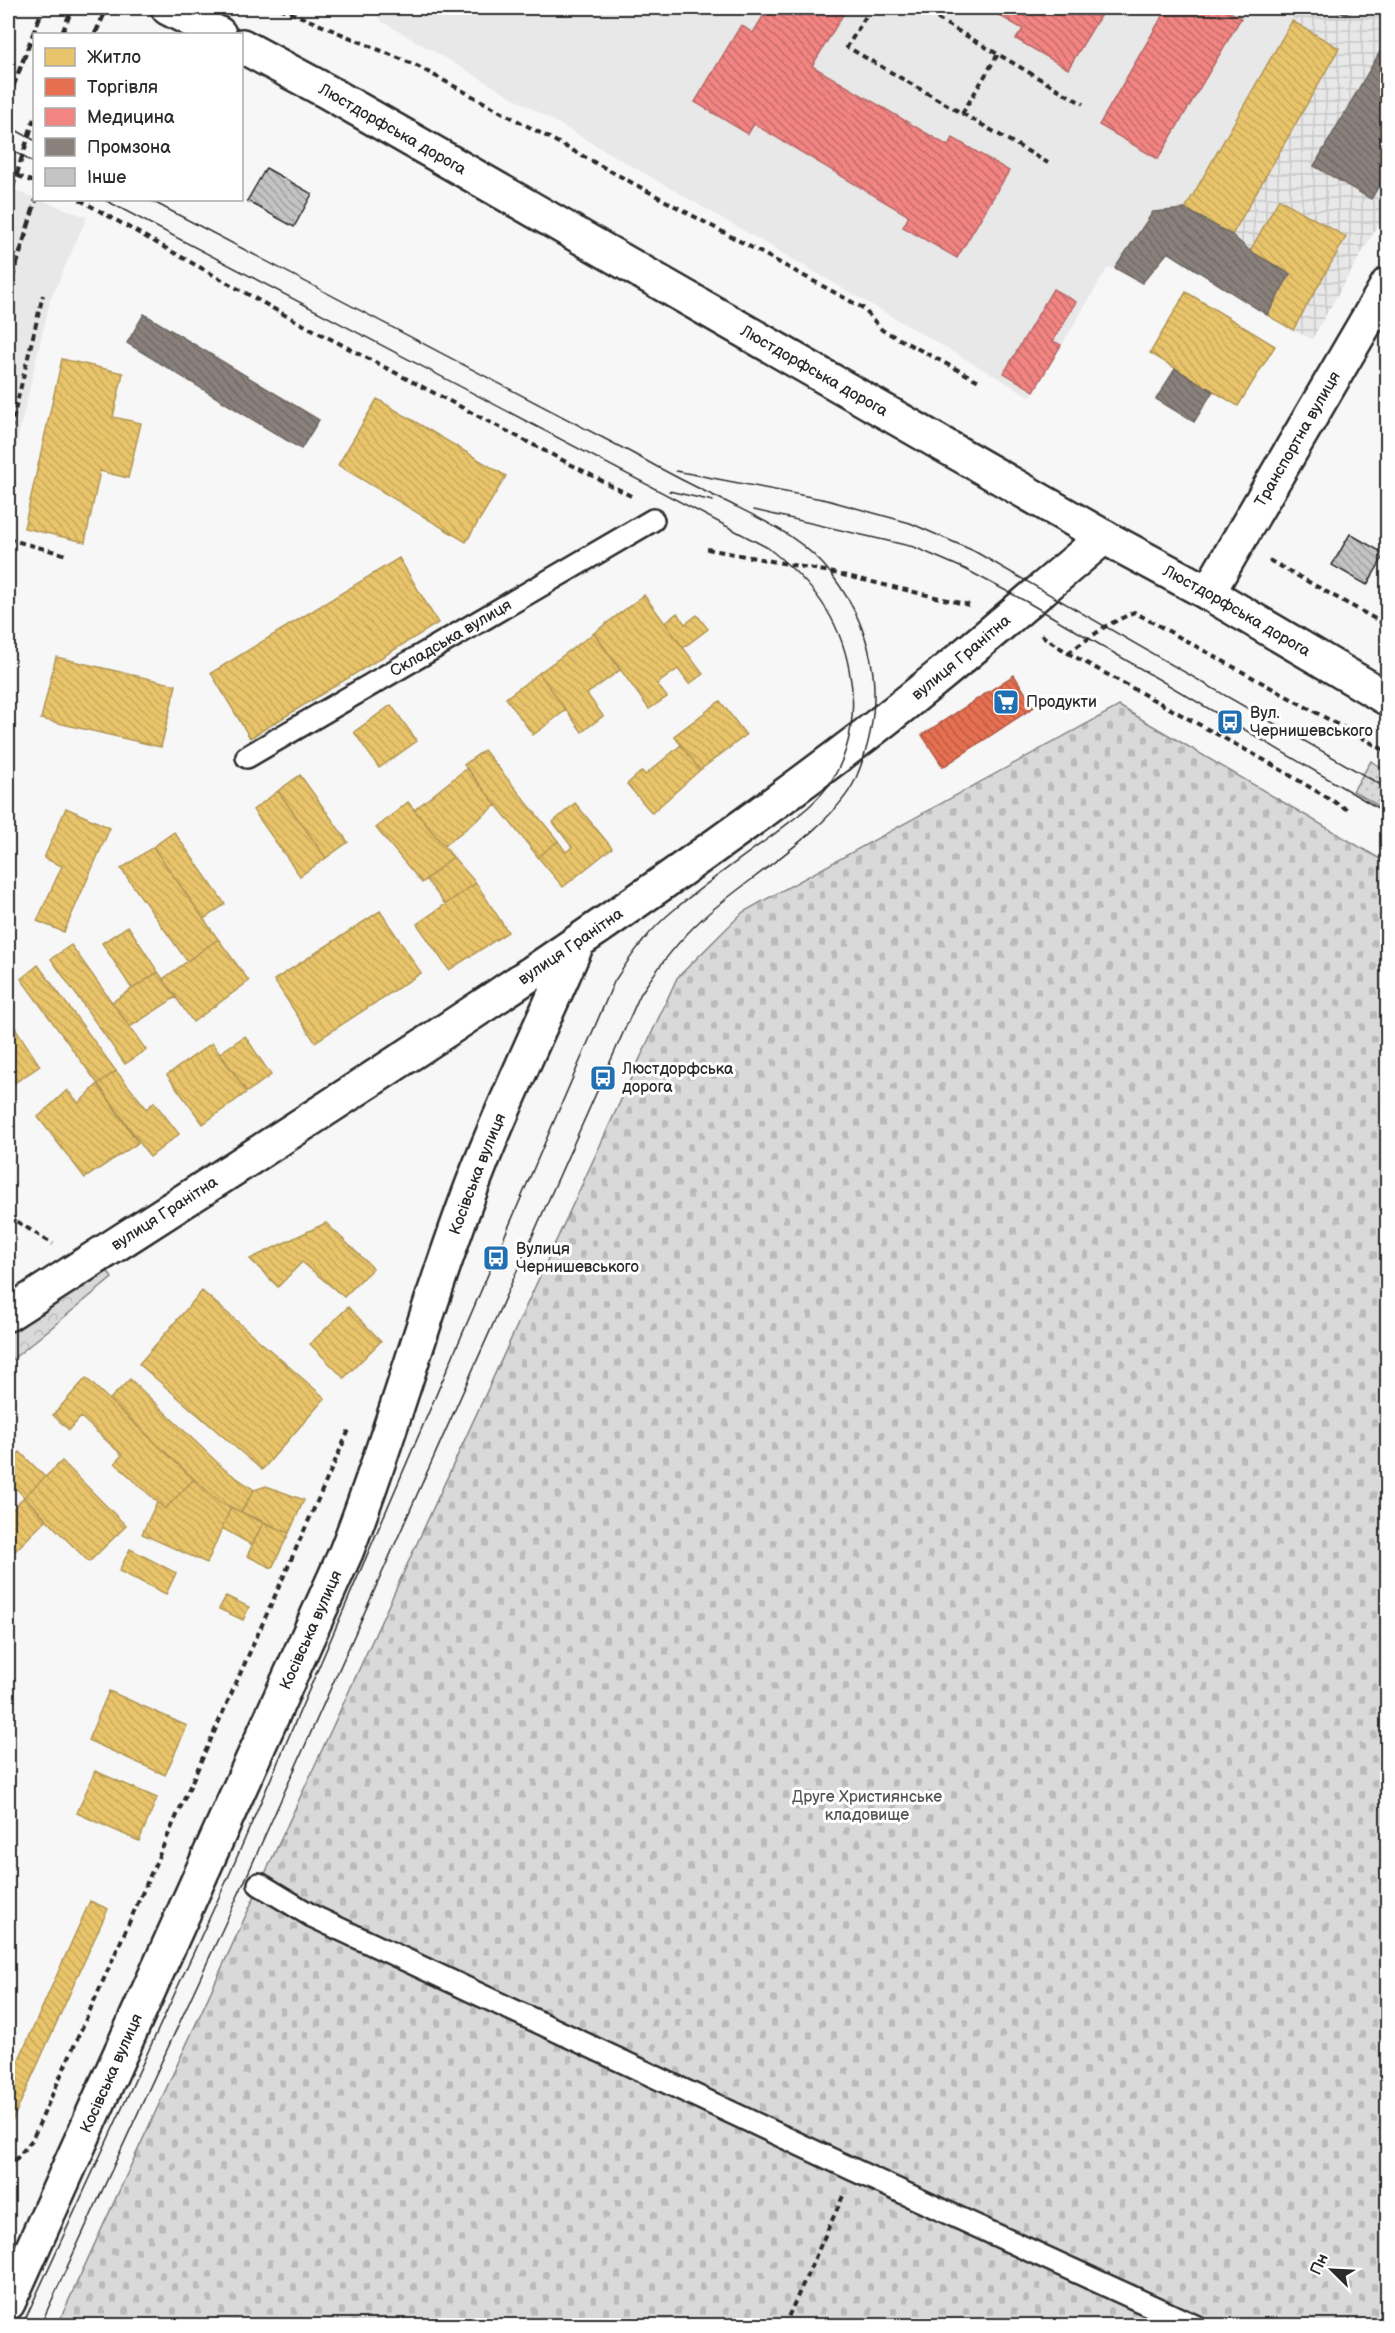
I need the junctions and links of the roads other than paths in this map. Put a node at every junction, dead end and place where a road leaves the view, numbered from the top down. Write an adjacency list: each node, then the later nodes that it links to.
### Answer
1 (168, 8): 2 (street)
2 (217, 33)
3 (243, 47): 6 (street, Люстдорфська дорога)
4 (1388, 284): 7 (street, Транспортна вулиця)
5 (653, 519): 9 (lane, Складська вулиця)
6 (1104, 537): 7 (street, Люстдорфська дорога); 10 (street, вулиця Гранітна)
7 (1208, 593): 8 (street, Люстдорфська дорога)
8 (1388, 699)
9 (247, 757)
10 (577, 944): 11 (street, вулиця Гранітна); 13 (street, Косівська вулиця)
11 (8, 1314)
12 (259, 1884): 14 (lane)
13 (8, 2303)
14 (1195, 2325)

